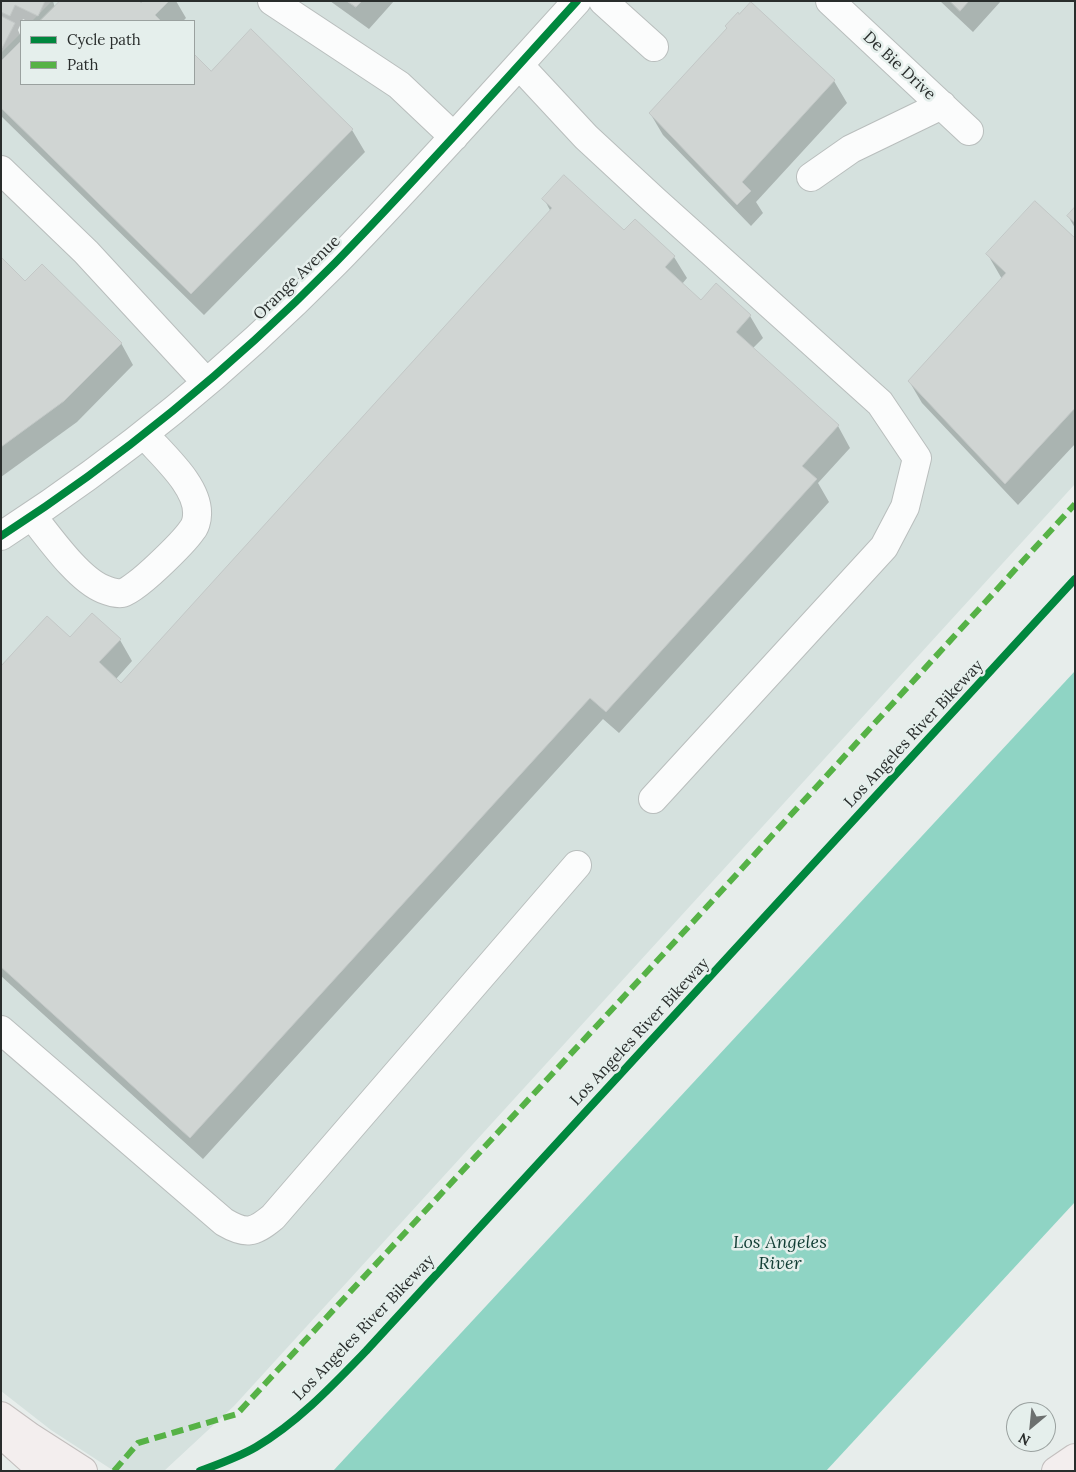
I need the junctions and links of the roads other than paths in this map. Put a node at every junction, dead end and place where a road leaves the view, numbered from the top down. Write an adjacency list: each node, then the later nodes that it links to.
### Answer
1 (272, 1): 9 (street)
2 (603, 1): 5 (street)
3 (830, 1): 7 (street, De Bie Drive)
4 (573, 3): 6 (street, Orange Avenue)
5 (654, 47)
6 (519, 65): 9 (street, Orange Avenue); 16 (street)
7 (942, 106): 8 (street, De Bie Drive); 11 (street)
8 (969, 131)
9 (454, 137): 12 (street, Orange Avenue)
10 (1, 170): 12 (street)
11 (811, 177)
12 (206, 382): 13 (street, Orange Avenue)
13 (144, 434): 14 (street, Orange Avenue); 14 (street)
14 (32, 516): 15 (street, Orange Avenue)
15 (1, 536)
16 (653, 799)
17 (577, 866): 18 (street)
18 (1, 1030)
19 (1, 1416): 23 (highway)
20 (1, 1434): 22 (highway)
21 (1075, 1458): 24 (highway)
22 (43, 1471)
23 (83, 1471)
24 (1056, 1471)

